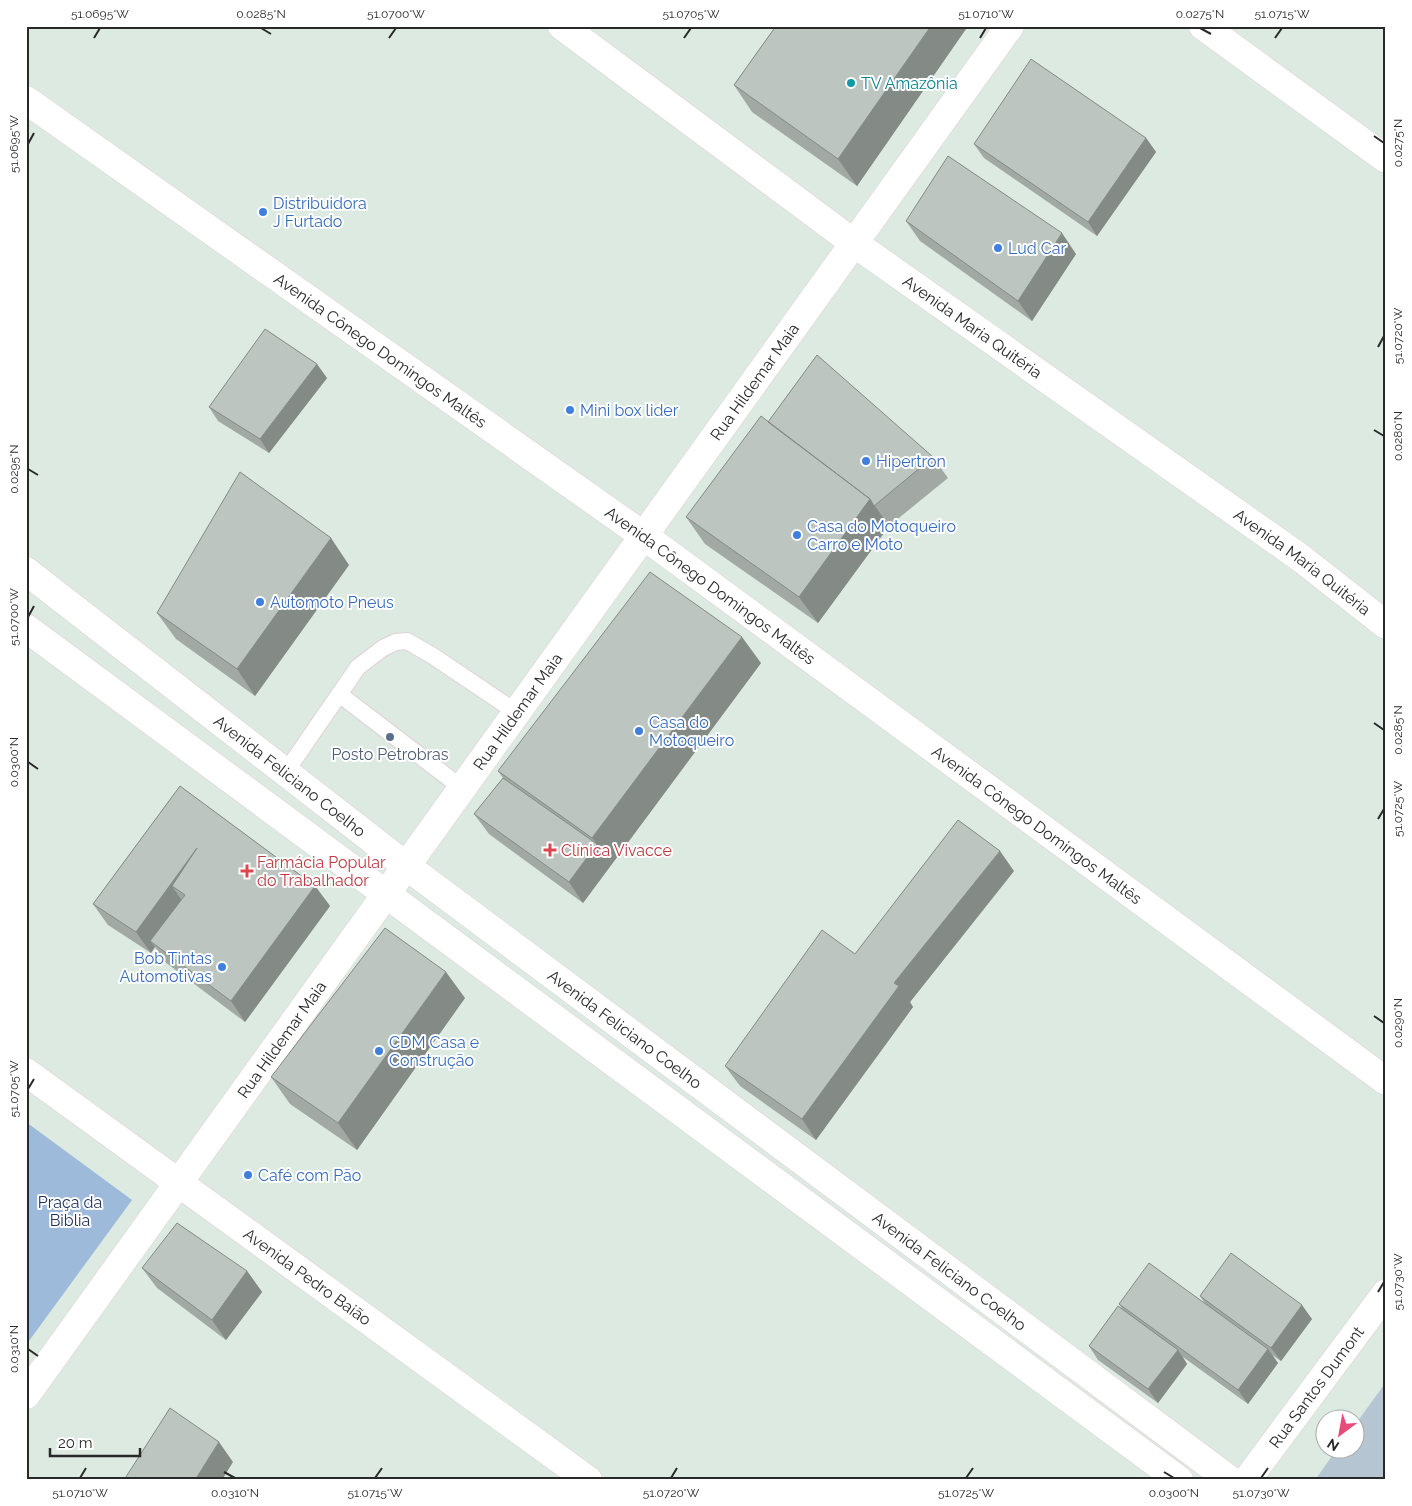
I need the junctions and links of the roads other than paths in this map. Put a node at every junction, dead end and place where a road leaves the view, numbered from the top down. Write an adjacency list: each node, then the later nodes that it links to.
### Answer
1 (562, 26): 6 (street, Avenida Maria Quitéria)
2 (1010, 26): 6 (street, Rua Hildemar Maia)
3 (1203, 26): 5 (street)
4 (26, 100): 7 (street, Avenida Cônego Domingos Maltês)
5 (1386, 159)
6 (854, 243): 7 (street, Rua Hildemar Maia); 9 (street, Avenida Maria Quitéria)
7 (644, 536): 12 (street, Rua Hildemar Maia); 18 (street, Avenida Cônego Domingos Maltês)
8 (26, 571): 13 (street, Avenida Feliciano Coelho)
9 (1386, 625)
10 (26, 628): 16 (street, Avenida Feliciano Coelho)
11 (339, 694): 12 (lane); 13 (lane); 14 (lane)
12 (516, 712): 14 (street, Rua Hildemar Maia)
13 (286, 773): 15 (street, Avenida Feliciano Coelho)
14 (462, 788): 15 (street, Rua Hildemar Maia)
15 (405, 865): 16 (street, Rua Hildemar Maia); 24 (street, Avenida Feliciano Coelho)
16 (386, 894): 19 (street, Rua Hildemar Maia); 23 (street, Avenida Feliciano Coelho)
17 (26, 1072): 19 (street, Avenida Pedro Baião)
18 (1386, 1081)
19 (178, 1181): 21 (street, Rua Hildemar Maia); 22 (street, Avenida Pedro Baião)
20 (1386, 1294): 25 (street, Rua Santos Dumont)
21 (26, 1395)
22 (588, 1480)
23 (1179, 1480)
24 (1230, 1480)
25 (1248, 1480)

